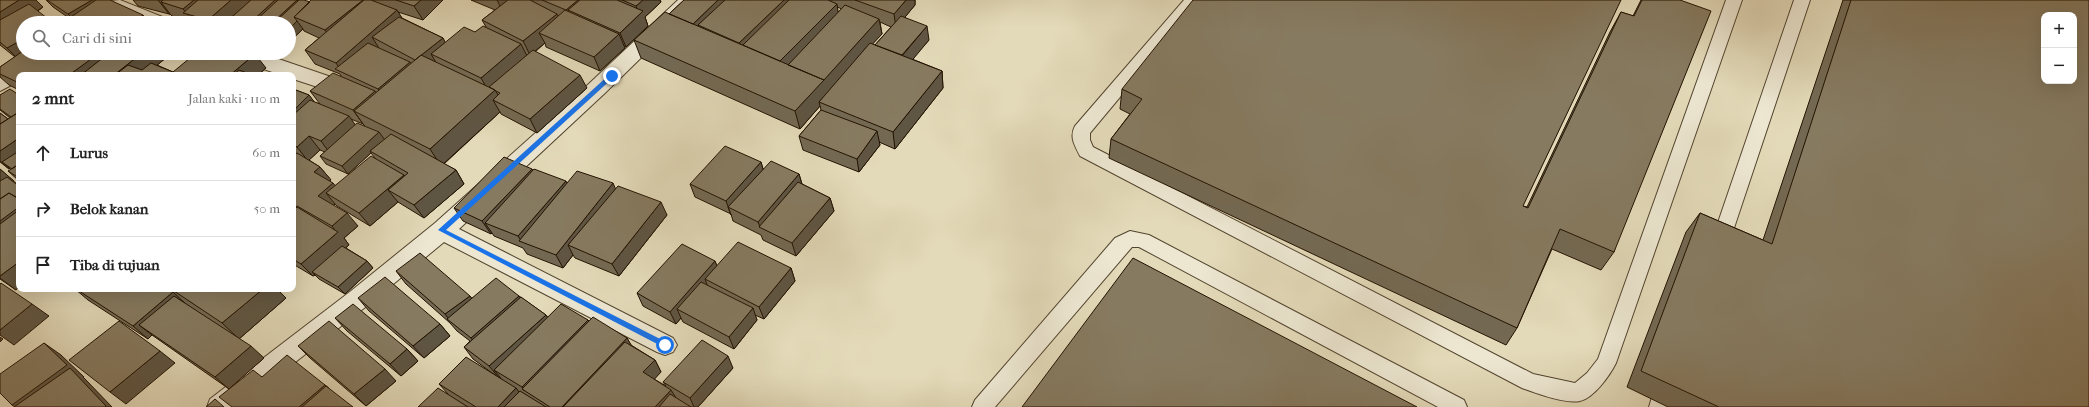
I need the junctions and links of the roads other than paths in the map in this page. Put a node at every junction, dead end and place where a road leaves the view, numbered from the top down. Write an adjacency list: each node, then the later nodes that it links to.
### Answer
1 (690, 0): 15 (street)
2 (1193, 0): 3 (lane)
3 (1734, 0)
4 (1802, 0): 16 (lane)
5 (113, 6): 6 (street)
6 (139, 16)
7 (36, 60): 9 (street)
8 (260, 60): 10 (street)
9 (18, 72)
10 (295, 72)
11 (296, 72): 14 (street)
12 (16, 73): 13 (street)
13 (0, 84)
14 (330, 84)
15 (441, 230): 17 (street); 18 (street)
16 (1718, 246)
17 (665, 345)
18 (219, 407)
19 (982, 407): 20 (lane)
20 (1457, 407)

